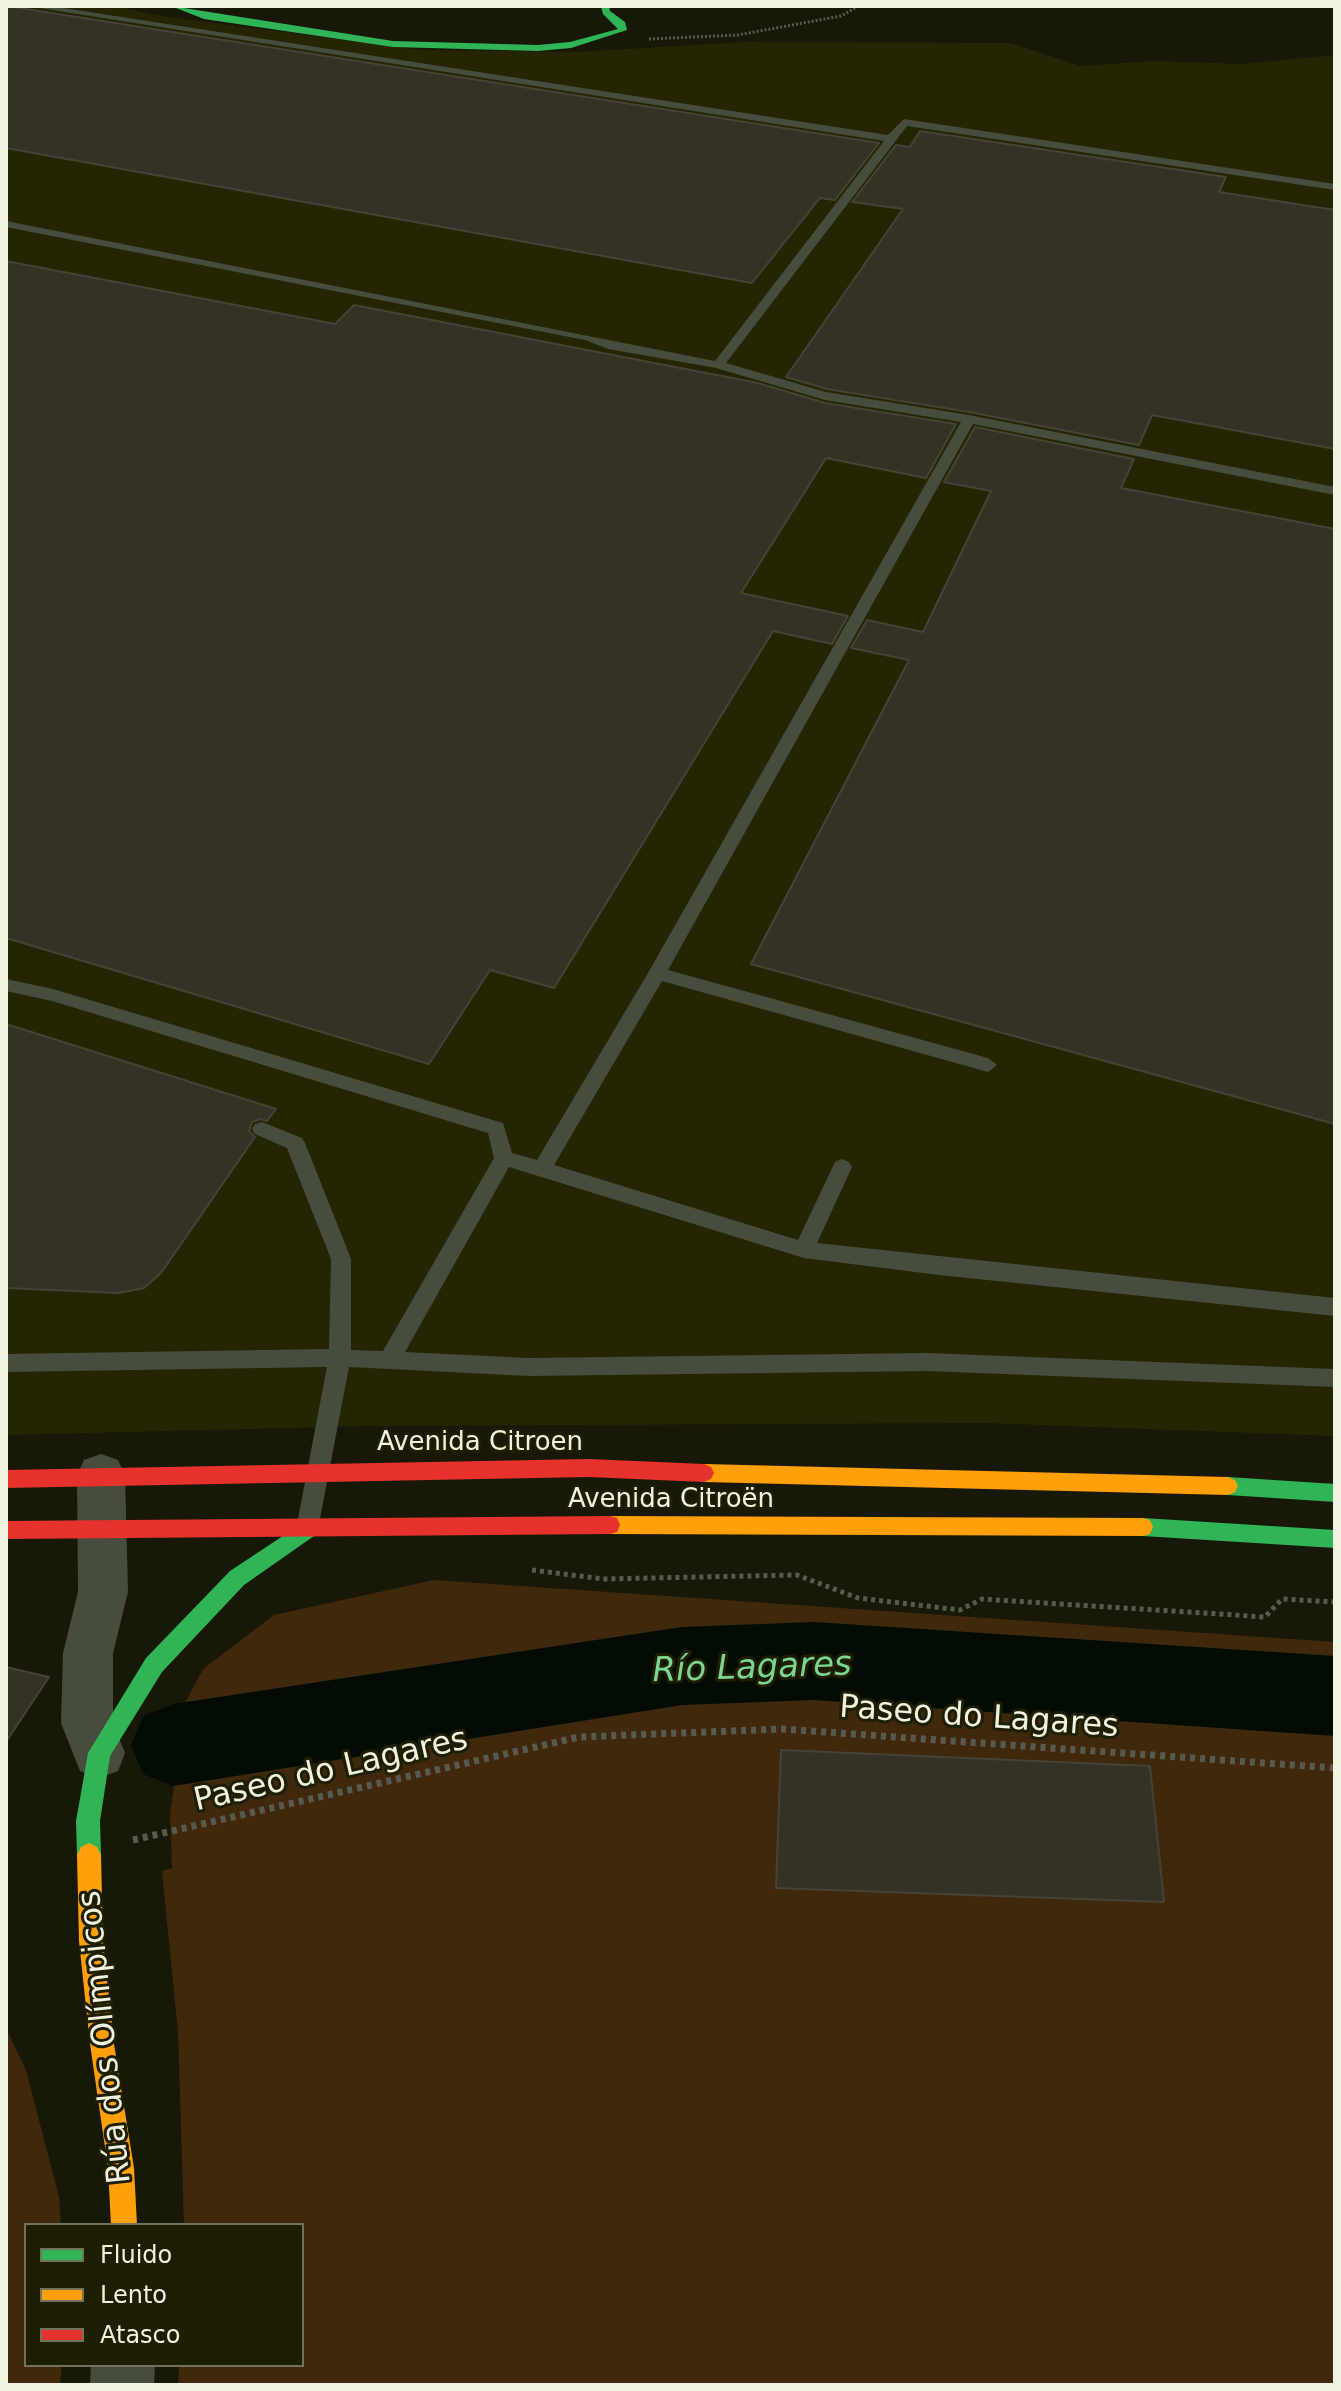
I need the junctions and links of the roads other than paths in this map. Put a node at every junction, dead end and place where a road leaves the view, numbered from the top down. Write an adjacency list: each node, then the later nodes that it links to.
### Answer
1 (32, 6): 4 (lane)
2 (175, 6): 3 (main road)
3 (605, 6)
4 (891, 139): 5 (lane); 7 (lane)
5 (1335, 187)
6 (6, 224): 7 (lane)
7 (718, 365): 8 (lane)
8 (969, 419): 9 (lane); 10 (lane)
9 (1335, 491)
10 (657, 973): 12 (lane); 16 (lane)
11 (6, 985): 14 (lane)
12 (988, 1065)
13 (262, 1129): 19 (lane)
14 (504, 1158): 16 (lane); 20 (lane)
15 (842, 1167): 17 (lane)
16 (542, 1169): 17 (lane)
17 (804, 1250): 18 (lane)
18 (1335, 1307)
19 (340, 1358): 20 (lane); 21 (lane); 23 (lane)
20 (389, 1360): 22 (lane)
21 (6, 1363)
22 (1335, 1378)
23 (318, 1471): 24 (main road, Avenida Citroen); 25 (main road); 29 (lane)
24 (642, 1472): 27 (main road, Avenida Citroën)
25 (101, 1475): 26 (main road); 28 (street, Rúa dos Olímpicos)
26 (6, 1479)
27 (1335, 1493)
28 (100, 1529): 29 (main road, Avenida Citroën); 30 (main road, Avenida Citroën); 32 (street, Rúa dos Olímpicos)
29 (307, 1529): 31 (main road, Avenida Citroën); 32 (main road, Rúa dos Olímpicos)
30 (6, 1530)
31 (1335, 1539)
32 (99, 1753): 33 (main road, Rúa dos Olímpicos)
33 (124, 2223)

